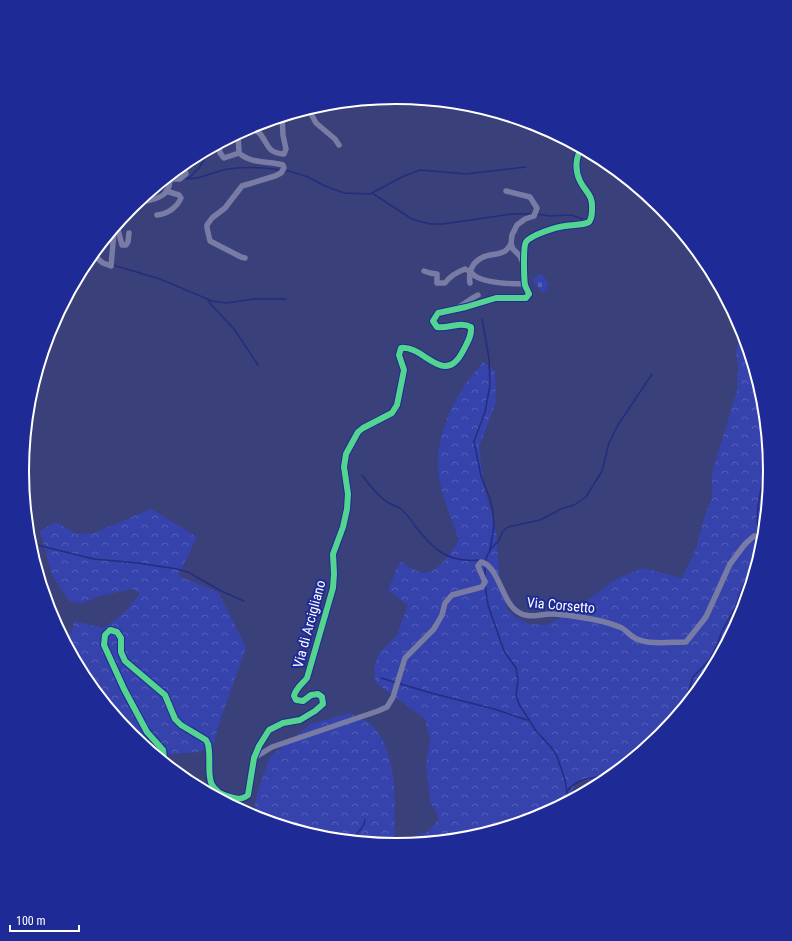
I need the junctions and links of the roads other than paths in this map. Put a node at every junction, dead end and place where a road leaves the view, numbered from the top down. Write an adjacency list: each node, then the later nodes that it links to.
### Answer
1 (311, 114): 5 (street)
2 (282, 122): 3 (street)
3 (256, 131)
4 (238, 139): 7 (street)
5 (339, 145)
6 (220, 149): 7 (street)
7 (239, 153): 21 (street)
8 (580, 153): 22 (street)
9 (185, 170): 10 (street)
10 (173, 179)
11 (167, 184): 13 (street)
12 (506, 191): 19 (street)
13 (166, 192): 14 (street); 15 (street)
14 (149, 200)
15 (157, 215)
16 (119, 230): 17 (street)
17 (129, 233)
18 (113, 238): 20 (street)
19 (511, 244): 22 (street); 24 (street)
20 (97, 258)
21 (245, 258)
22 (525, 267): 26 (street)
23 (424, 271): 24 (street)
24 (471, 271): 25 (street); 26 (street)
25 (470, 284)
26 (525, 284): 28 (street, Via di Arcigliano)
27 (478, 295): 28 (street)
28 (455, 309): 31 (street, Via di Arcigliano)
29 (757, 536): 31 (street, Via Corsetto)
30 (163, 754): 32 (street, Via di Arcigliano)
31 (254, 758): 33 (street, Via di Arcigliano)
32 (214, 789)
33 (227, 796)

